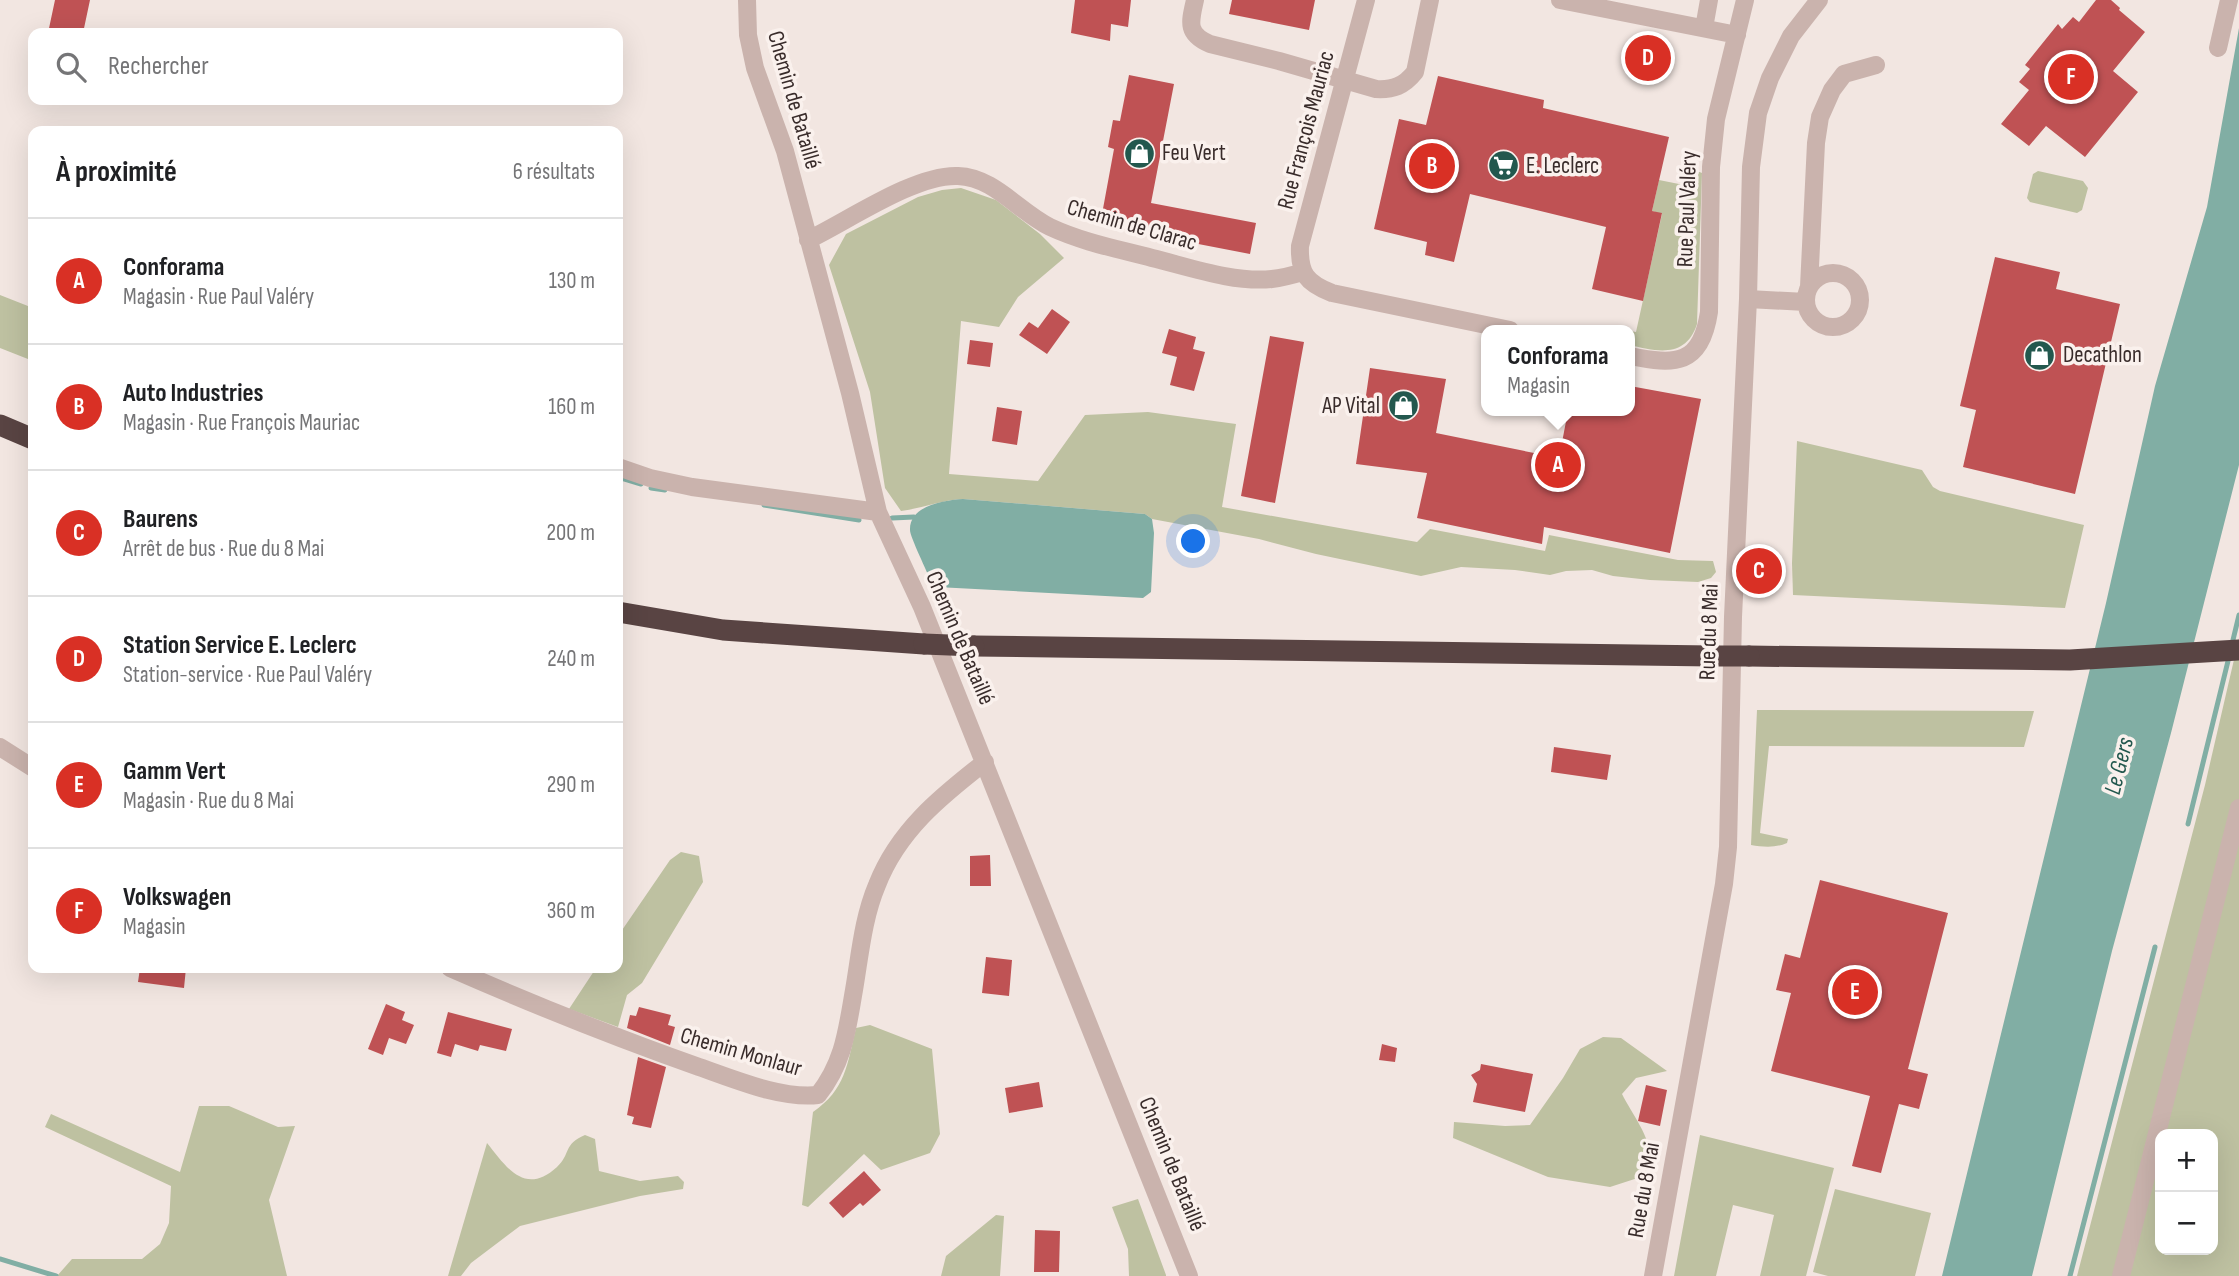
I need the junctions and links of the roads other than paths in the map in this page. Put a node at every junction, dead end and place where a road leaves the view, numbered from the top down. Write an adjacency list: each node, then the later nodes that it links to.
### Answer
1 (747, 0): 15 (street, Chemin de Bataillé)
2 (1195, 0): 14 (street)
3 (1366, 0): 14 (street, Rue François Mauriac)
4 (1430, 0): 14 (street)
5 (1560, 0): 10 (street)
6 (1709, 0): 10 (street)
7 (1745, 0): 11 (street, Rue Paul Valéry)
8 (1819, 0): 17 (street, Rue du 8 Mai)
9 (2229, 0): 12 (street)
10 (1704, 28): 11 (street)
11 (1737, 35): 19 (street, Rue Paul Valéry)
12 (2218, 48)
13 (1876, 65): 17 (street)
14 (1344, 80): 16 (street, Rue François Mauriac)
15 (808, 240): 16 (street, Chemin de Clarac); 23 (street, Chemin de Bataillé)
16 (1303, 272): 18 (street)
17 (1748, 299): 32 (street, Rue du 8 Mai)
18 (1486, 325)
19 (1635, 357)
20 (0, 425): 21 (highway)
21 (28, 437)
22 (623, 469): 23 (street)
23 (878, 512): 27 (street, Chemin de Bataillé)
24 (623, 613): 25 (highway, bridge)
25 (2239, 650)
26 (0, 747): 28 (street)
27 (985, 762): 30 (street, Chemin Monlaur); 31 (street, Chemin de Bataillé)
28 (28, 765)
29 (2239, 808): 33 (street)
30 (462, 973)
31 (1189, 1276)
32 (1653, 1276)
33 (2121, 1276)

